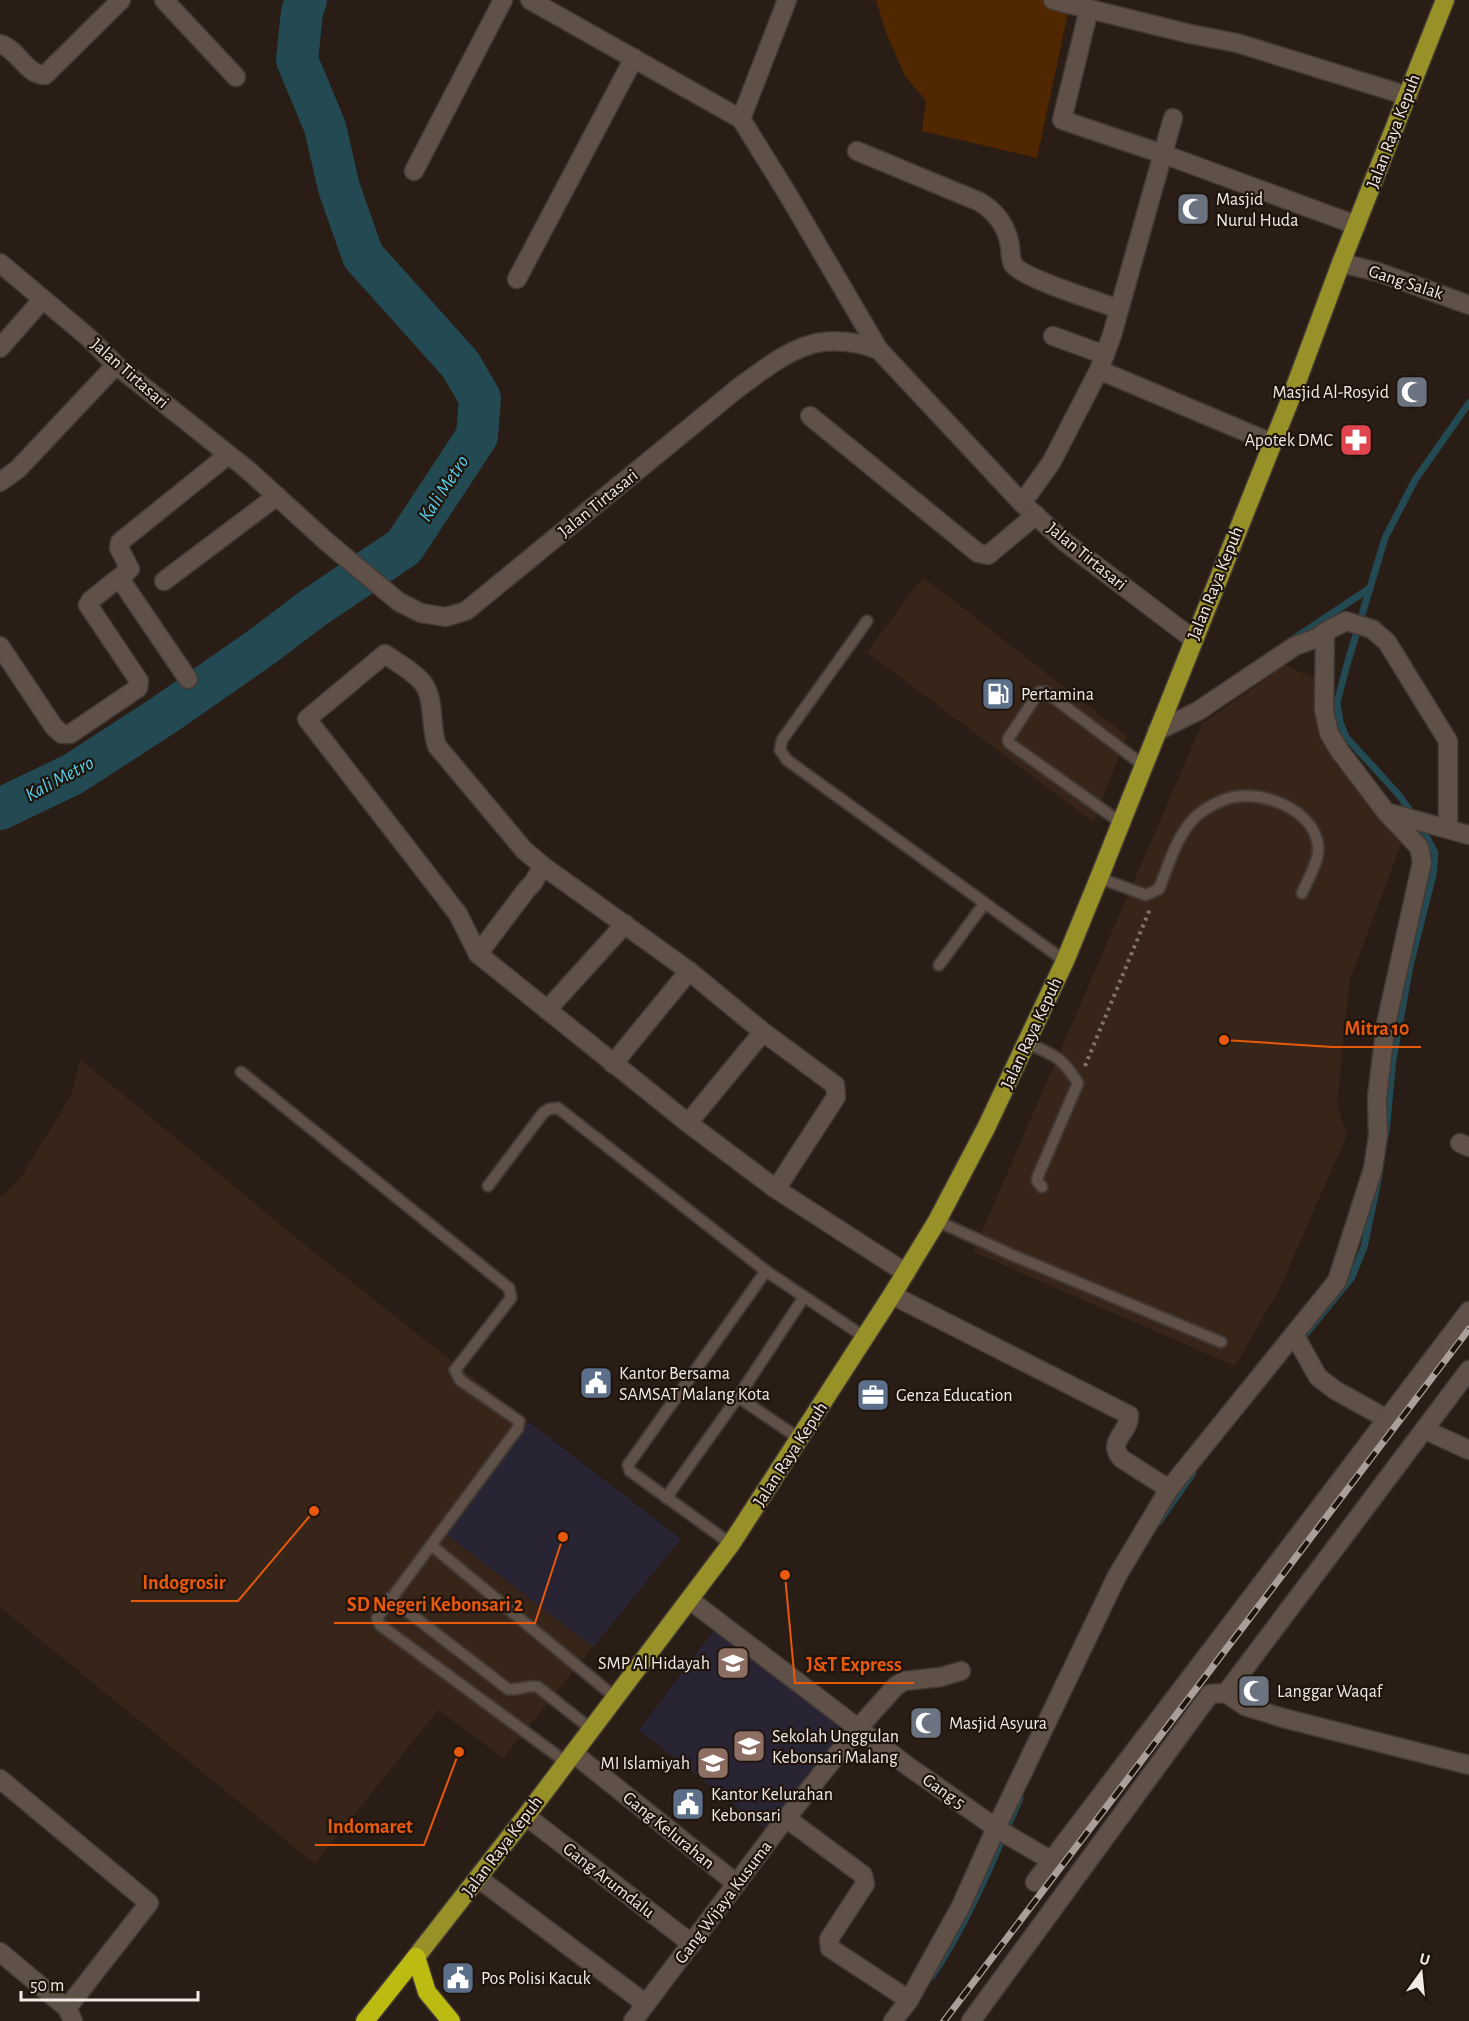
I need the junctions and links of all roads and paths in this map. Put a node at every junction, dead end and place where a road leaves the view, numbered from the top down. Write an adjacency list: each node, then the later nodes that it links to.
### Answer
1 (121, 0): 9 (street)
2 (164, 0): 11 (street)
3 (502, 0): 17 (street)
4 (530, 0): 10 (street)
5 (787, 0): 14 (street)
6 (1053, 0): 8 (street)
7 (1444, 0): 12 (main road, Jalan Raya Kepuh)
8 (1089, 9): 12 (street); 16 (street)
9 (0, 44)
10 (634, 58): 14 (street); 21 (street)
11 (236, 77)
12 (1408, 96): 18 (main road, Jalan Raya Kepuh)
13 (1173, 118): 16 (street)
14 (741, 119): 27 (street)
15 (857, 151): 24 (street)
16 (1163, 154): 18 (street); 24 (street)
17 (414, 171)
18 (1356, 225): 20 (main road, Jalan Raya Kepuh)
19 (0, 263): 22 (street, Jalan Tirtasari)
20 (1341, 263): 23 (street, Gang Salak); 31 (main road, Jalan Raya Kepuh)
21 (517, 279)
22 (43, 298): 26 (street); 29 (street, Jalan Tirtasari)
23 (1469, 305)
24 (1119, 309): 28 (street)
25 (1053, 336): 28 (street)
26 (0, 348)
27 (879, 350): 34 (street, Jalan Tirtasari); 35 (street, Jalan Tirtasari)
28 (1102, 363): 31 (street); 35 (street)
29 (116, 365): 32 (street, Jalan Tirtasari); 33 (street)
30 (810, 416): 36 (street)
31 (1272, 443): 41 (main road, Jalan Raya Kepuh)
32 (228, 455): 34 (street, Jalan Tirtasari); 37 (street)
33 (0, 482)
34 (277, 496): 38 (street)
35 (1022, 503): 36 (street, Jalan Tirtasari)
36 (1036, 515): 41 (street, Jalan Tirtasari)
37 (120, 579): 42 (street); 43 (street)
38 (164, 581)
39 (867, 621): 54 (lane)
40 (1325, 632): 44 (street); 46 (street); 48 (street)
41 (1193, 639): 44 (main road, Jalan Raya Kepuh)
42 (0, 646)
43 (188, 679)
44 (1157, 731): 45 (main road, Jalan Raya Kepuh)
45 (1143, 765): 47 (main road, Jalan Raya Kepuh); 47 (lane)
46 (1386, 812): 48 (street); 77 (street)
47 (1120, 822): 51 (main road, Jalan Raya Kepuh)
48 (1442, 827): 49 (street)
49 (1469, 835)
50 (543, 866): 55 (street); 56 (street); 56 (street)
51 (1099, 878): 52 (lane); 57 (main road, Jalan Raya Kepuh)
52 (1159, 889): 53 (lane); 65 (path)
53 (1302, 893)
54 (984, 904): 57 (lane); 58 (lane)
55 (625, 924): 59 (street); 60 (street)
56 (478, 954): 60 (street)
57 (1065, 961): 62 (main road, Jalan Raya Kepuh)
58 (939, 965)
59 (689, 971): 61 (street); 63 (street)
60 (548, 1010): 63 (street)
61 (763, 1032): 66 (street); 69 (street)
62 (1027, 1043): 65 (lane); 70 (main road, Jalan Raya Kepuh)
63 (613, 1064): 66 (street)
64 (241, 1072): 88 (lane)
65 (1078, 1083): 68 (lane)
66 (688, 1123): 69 (street)
67 (488, 1186): 71 (lane)
68 (1042, 1187)
69 (776, 1189): 72 (street)
70 (937, 1221): 72 (main road, Jalan Raya Kepuh); 78 (lane)
71 (766, 1271): 74 (lane); 86 (lane)
72 (906, 1273): 73 (main road, Jalan Raya Kepuh)
73 (892, 1295): 76 (main road, Jalan Raya Kepuh); 85 (street)
74 (804, 1298): 76 (lane); 80 (lane)
75 (1469, 1311): 81 (street)
76 (866, 1338): 83 (main road, Jalan Raya Kepuh)
77 (1297, 1340): 81 (street); 85 (street)
78 (1221, 1342)
79 (1469, 1370): 82 (street)
80 (738, 1397): 83 (lane); 86 (lane)
81 (1387, 1419): 102 (street)
82 (1425, 1430): 84 (street); 92 (street)
83 (800, 1439): 87 (main road, Jalan Raya Kepuh)
84 (1469, 1449)
85 (1169, 1489): 101 (street)
86 (666, 1498): 87 (lane)
87 (731, 1544): 90 (main road, Jalan Raya Kepuh)
88 (431, 1545): 89 (lane); 93 (lane)
89 (390, 1598): 95 (lane); 96 (lane)
90 (690, 1600): 93 (main road, Jalan Raya Kepuh); 94 (street, Gang 5)
91 (961, 1671): 94 (street, Gang Wijaya Kusuma)
92 (1226, 1693): 97 (street); 116 (street)
93 (616, 1698): 95 (main road, Jalan Raya Kepuh)
94 (859, 1727): 100 (street, Gang Wijaya Kusuma); 101 (street, Gang 5)
95 (591, 1729): 96 (main road, Jalan Raya Kepuh)
96 (569, 1757): 99 (main road, Jalan Raya Kepuh); 105 (street, Gang Kelurahan)
97 (1469, 1765)
98 (0, 1779): 111 (street)
99 (526, 1816): 103 (main road, Jalan Raya Kepuh); 106 (street, Gang Arumdalu)
100 (786, 1818): 105 (street, Gang Wijaya Kusuma); 109 (street)
101 (1002, 1831): 102 (street, Gang 5); 109 (street)
102 (1052, 1861): 104 (street)
103 (478, 1878): 108 (main road, Jalan Raya Kepuh); 110 (street)
104 (1035, 1882)
105 (737, 1884): 106 (street, Gang Wijaya Kusuma)
106 (692, 1944): 110 (street, Gang Wijaya Kusuma)
107 (0, 1952): 111 (street)
108 (416, 1957): 112 (highway); 113 (highway)
109 (909, 2000): 115 (street)
110 (646, 2004): 114 (street, Gang Wijaya Kusuma)
111 (70, 2014)
112 (364, 2021)
113 (451, 2021)
114 (633, 2021)
115 (893, 2021)
116 (971, 2021)

